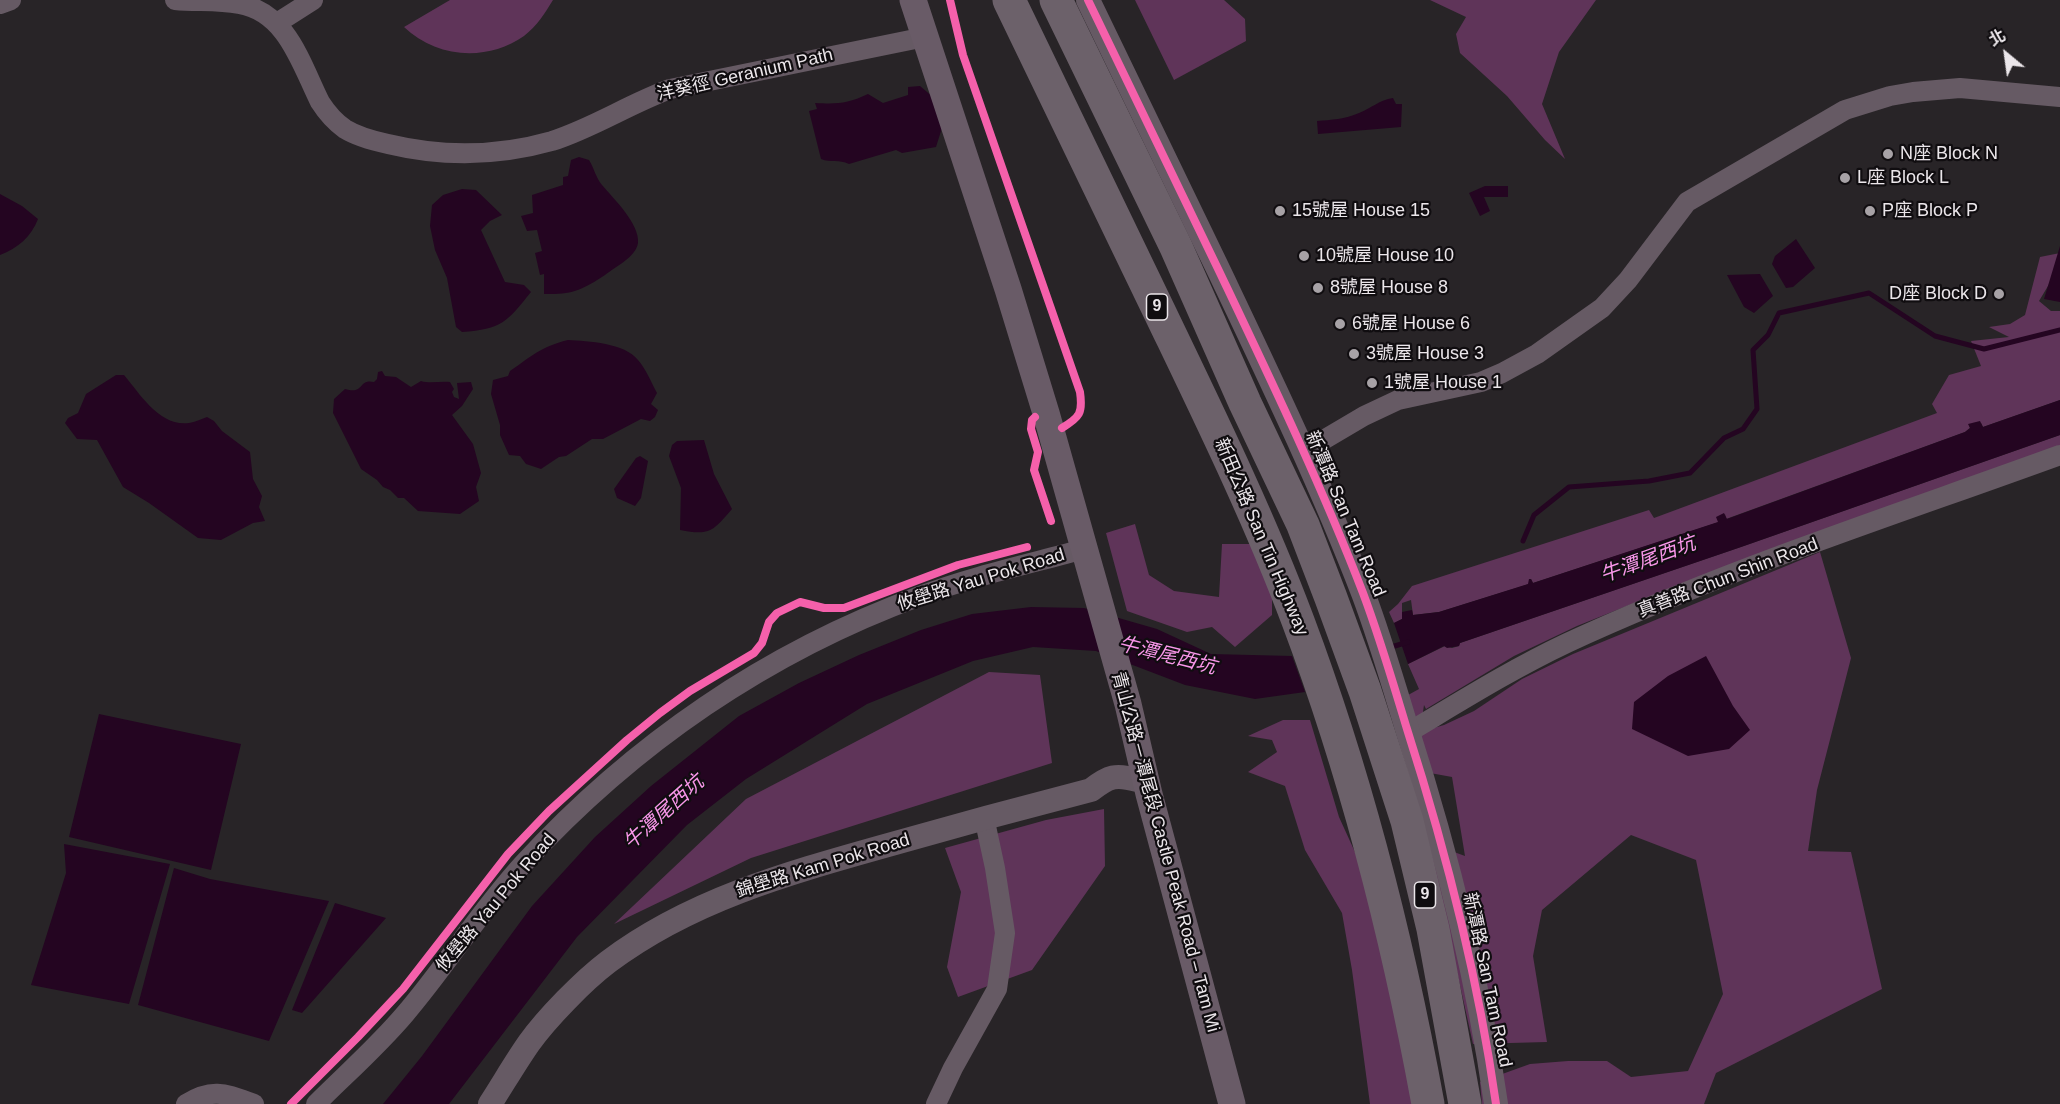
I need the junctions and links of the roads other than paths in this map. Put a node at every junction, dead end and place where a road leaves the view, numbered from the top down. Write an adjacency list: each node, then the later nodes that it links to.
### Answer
1 (11, 0): 8 (street)
2 (175, 0): 9 (street, 洋葵徑 Geranium Path)
3 (313, 0): 9 (street)
4 (913, 0): 10 (main road, 青山公路－潭尾段 Castle Peak Road – Tam Mi)
5 (1009, 0): 25 (highway, 新田公路 San Tin Highway / 9)
6 (1056, 0): 15 (highway, 9)
7 (1088, 0): 12 (street, 新潭路 San Tam Road)
8 (0, 4)
9 (277, 23): 10 (street, 洋葵徑 Geranium Path)
10 (925, 37): 14 (main road, 青山公路－潭尾段 Castle Peak Road – Tam Mi)
11 (2060, 97): 12 (street)
12 (1303, 452): 15 (street, 新潭路 San Tam Road)
13 (2060, 454): 16 (street, 真善路 Chun Shin Road)
14 (1084, 549): 17 (main road, 青山公路－潭尾段 Castle Peak Road – Tam Mi); 21 (street, 攸壆路 Yau Pok Road)
15 (1380, 687): 16 (street, 新潭路 San Tam Road); 26 (highway, 9)
16 (1408, 732): 27 (street, 新潭路 San Tam Road)
17 (1141, 779): 18 (street, 錦壆路 Kam Pok Road); 24 (main road, 青山公路－潭尾段 Castle Peak Road – Tam Mi)
18 (984, 818): 22 (street, 錦壆路 Kam Pok Road); 23 (street)
19 (186, 1104): 20 (street)
20 (254, 1104)
21 (316, 1104)
22 (490, 1104)
23 (936, 1104)
24 (1232, 1104)
25 (1428, 1104)
26 (1465, 1104)
27 (1496, 1104)

